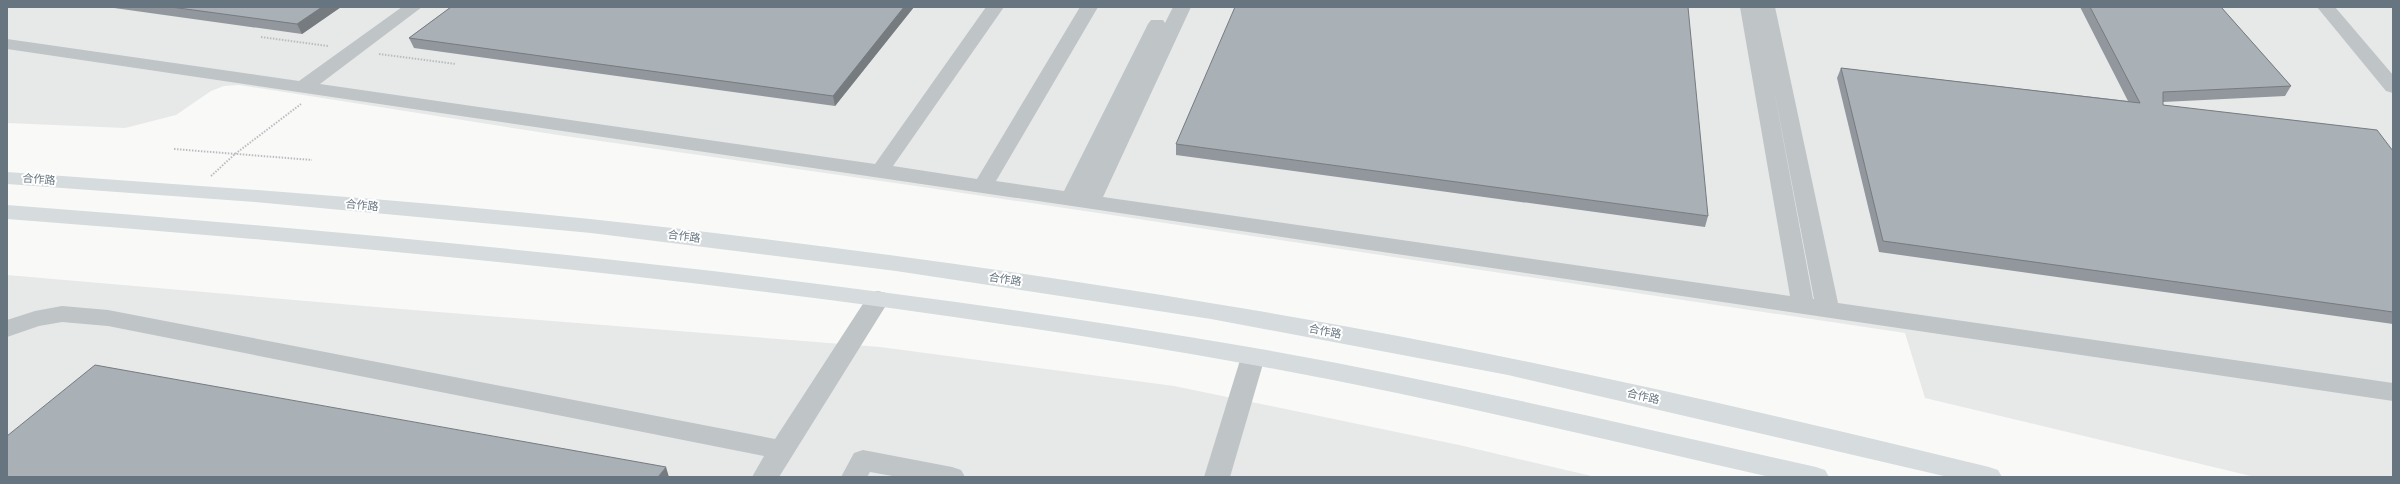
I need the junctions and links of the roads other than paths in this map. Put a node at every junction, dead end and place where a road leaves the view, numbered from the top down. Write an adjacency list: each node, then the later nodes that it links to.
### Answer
1 (394, 7): 16 (lane)
2 (413, 7): 16 (lane)
3 (983, 7): 18 (lane)
4 (995, 7): 18 (lane)
5 (1074, 7): 20 (lane)
6 (1089, 7): 20 (lane)
7 (1166, 7): 21 (lane)
8 (1182, 7): 21 (lane)
9 (1749, 7): 24 (lane)
10 (1766, 7): 25 (lane)
11 (2326, 7): 17 (lane)
12 (2343, 7): 15 (lane)
13 (7, 32): 16 (lane)
14 (7, 44): 16 (lane)
15 (2393, 66)
16 (302, 85): 18 (lane)
17 (2393, 87)
18 (877, 164): 20 (lane)
19 (7, 178): 36 (main road, 合作路)
20 (980, 179): 21 (lane)
21 (1083, 194): 24 (lane)
22 (7, 212): 23 (main road)
23 (878, 299): 27 (main road); 30 (lane)
24 (1802, 299): 25 (lane)
25 (1827, 302): 28 (lane); 29 (lane)
26 (7, 329): 30 (lane)
27 (1254, 357): 34 (lane); 35 (main road)
28 (2393, 377)
29 (2393, 392)
30 (782, 450): 31 (lane)
31 (765, 477)
32 (854, 477): 33 (lane)
33 (952, 477)
34 (1217, 477)
35 (1816, 477)
36 (1989, 477)

